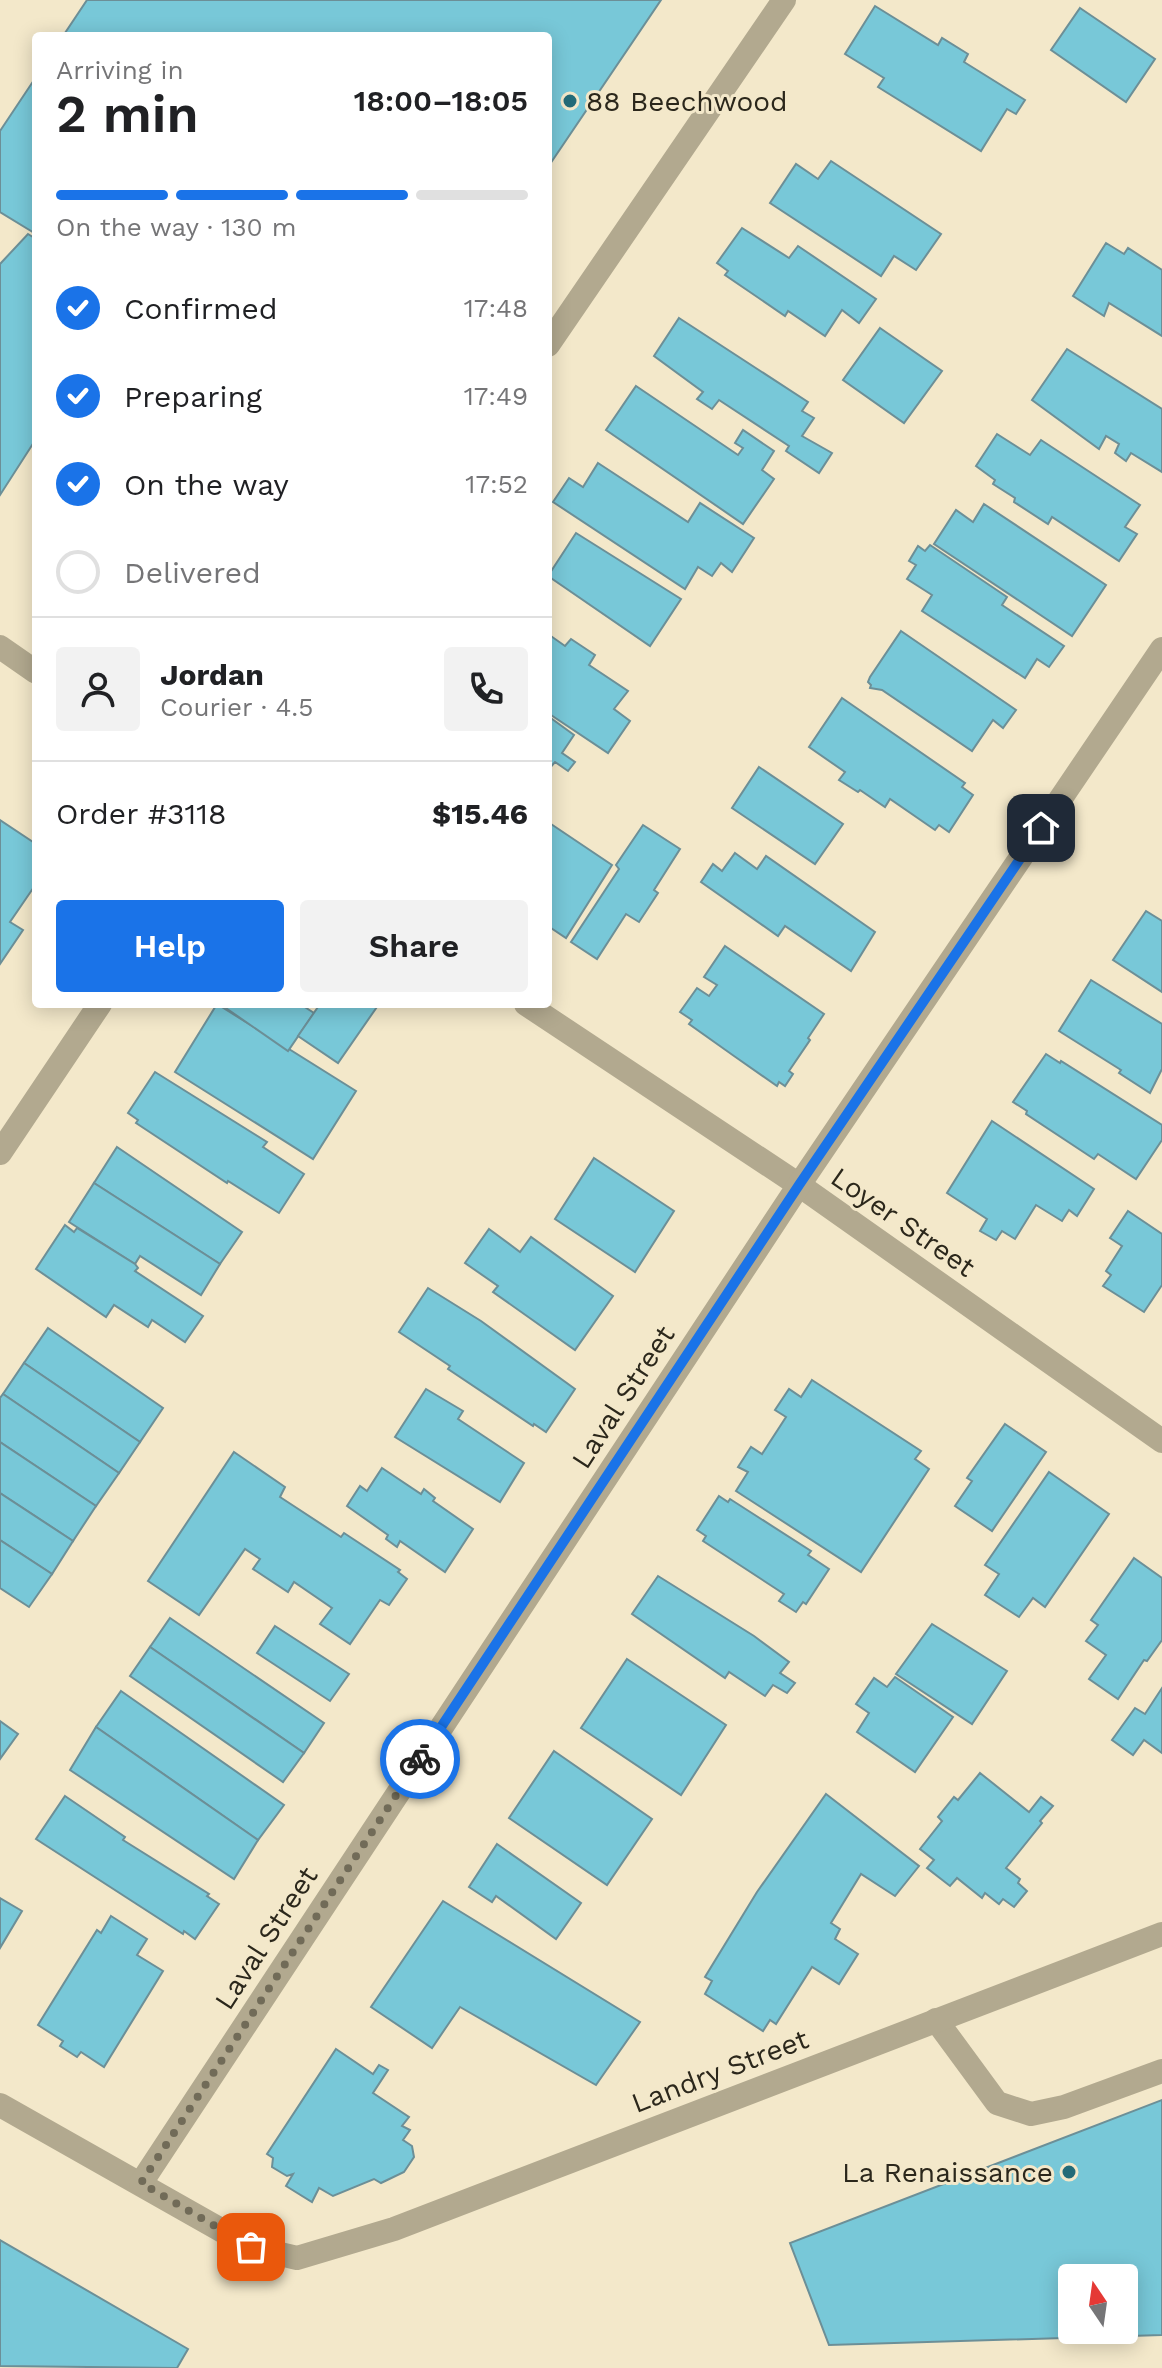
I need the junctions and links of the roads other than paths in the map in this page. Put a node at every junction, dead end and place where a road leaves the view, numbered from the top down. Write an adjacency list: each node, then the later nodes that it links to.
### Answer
1 (784, 0): 2 (street)
2 (552, 339)
3 (0, 647): 5 (street)
4 (1162, 649): 9 (street, Laval Street)
5 (32, 669)
6 (97, 1008): 8 (street)
7 (532, 1008): 9 (street, Loyer Street)
8 (0, 1153)
9 (799, 1185): 10 (street, Loyer Street); 15 (street, Laval Street)
10 (1162, 1441)
11 (1162, 1934): 12 (street, Landry Street)
12 (936, 2020): 13 (street); 15 (street, Landry Street)
13 (1162, 2071)
14 (0, 2105): 15 (street)
15 (141, 2183)

